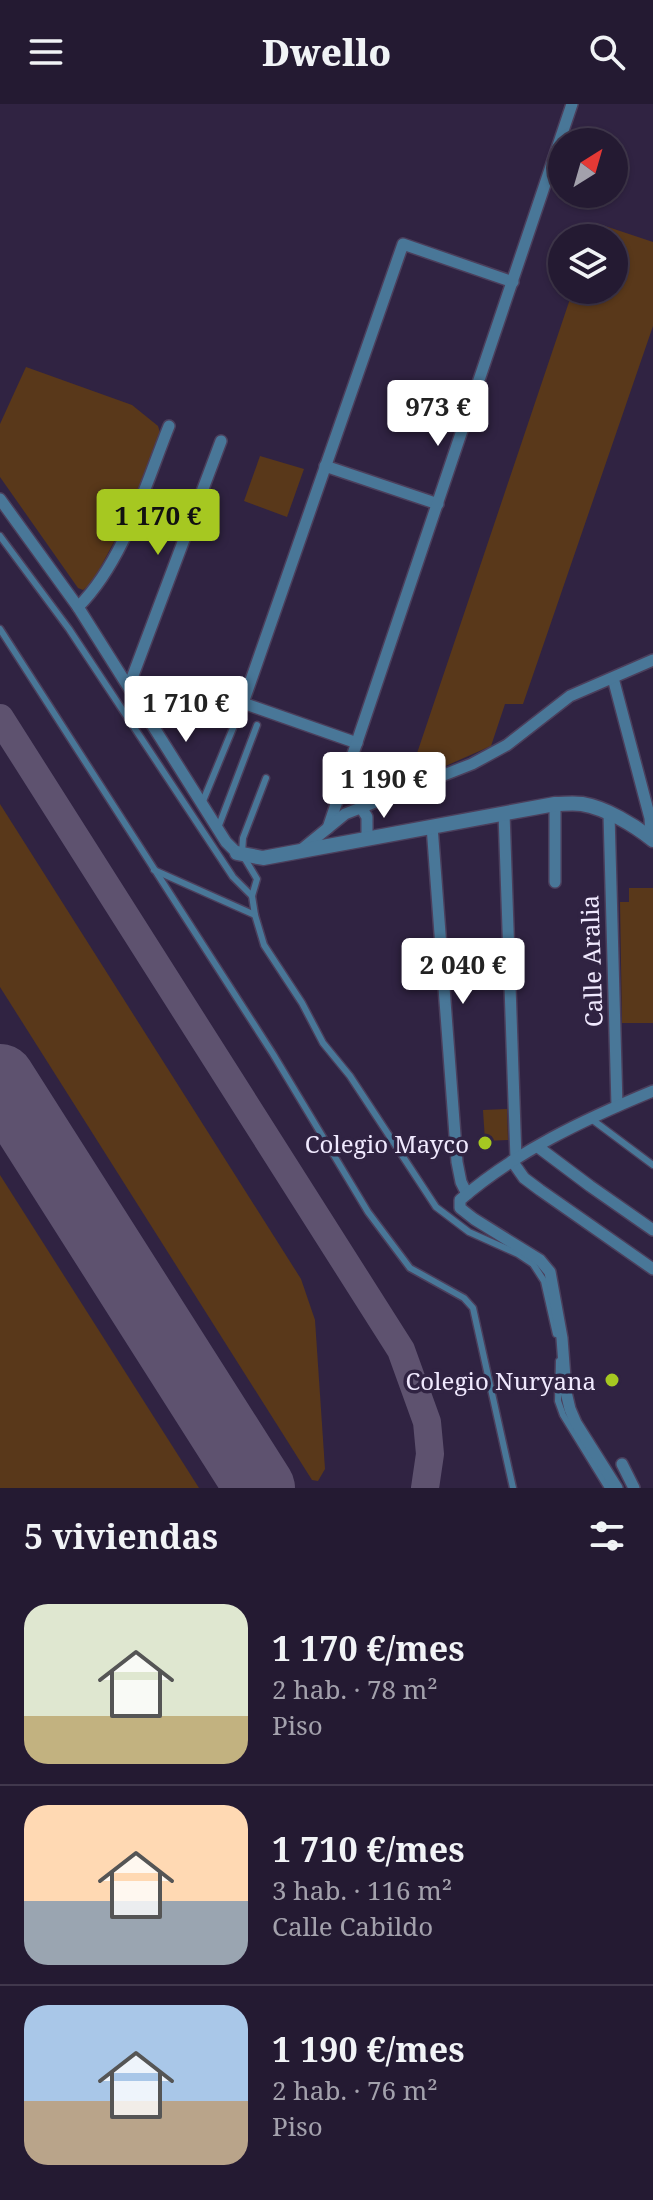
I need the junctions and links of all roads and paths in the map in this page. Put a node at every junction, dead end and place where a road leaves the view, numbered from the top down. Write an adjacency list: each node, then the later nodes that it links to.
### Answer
1 (572, 104): 2 (street)
2 (513, 282): 5 (street); 7 (street)
3 (169, 426): 9 (street)
4 (221, 441): 13 (street)
5 (325, 466): 7 (street); 16 (street)
6 (0, 499): 9 (street)
7 (438, 504): 16 (street)
8 (0, 536): 35 (lane)
9 (78, 607): 13 (street)
10 (0, 629): 33 (lane)
11 (653, 660): 12 (street)
12 (613, 678): 21 (street); 29 (street)
13 (129, 686): 18 (street)
14 (257, 725): 26 (lane)
15 (233, 728): 18 (lane)
16 (357, 743): 19 (street)
17 (266, 778): 32 (lane)
18 (203, 801): 26 (street)
19 (337, 803): 23 (street); 27 (street)
20 (555, 804): 22 (street); 24 (street); 34 (street)
21 (362, 809): 23 (street); 28 (street)
22 (504, 813): 25 (street); 41 (street)
23 (345, 814): 27 (street); 30 (street)
24 (609, 814): 29 (street); 38 (street, Calle Aralia)
25 (432, 826): 28 (street); 43 (street)
26 (218, 828): 32 (street)
27 (328, 828): 31 (street)
28 (367, 839): 30 (street)
29 (652, 839)
30 (348, 842): 31 (street)
31 (298, 852): 32 (street)
32 (240, 853): 35 (lane)
33 (154, 870): 36 (lane); 47 (lane)
34 (555, 882)
35 (252, 896): 36 (lane)
36 (255, 915): 48 (lane)
37 (653, 1091): 38 (street)
38 (617, 1106): 39 (street)
39 (590, 1118): 40 (street); 42 (lane)
40 (538, 1147): 41 (street); 44 (street)
41 (514, 1160): 43 (street); 45 (street)
42 (653, 1165)
43 (463, 1197): 49 (street)
44 (653, 1230)
45 (653, 1269)
46 (622, 1464): 50 (street)
47 (513, 1488)
48 (608, 1488)
49 (617, 1488)
50 (634, 1488)

